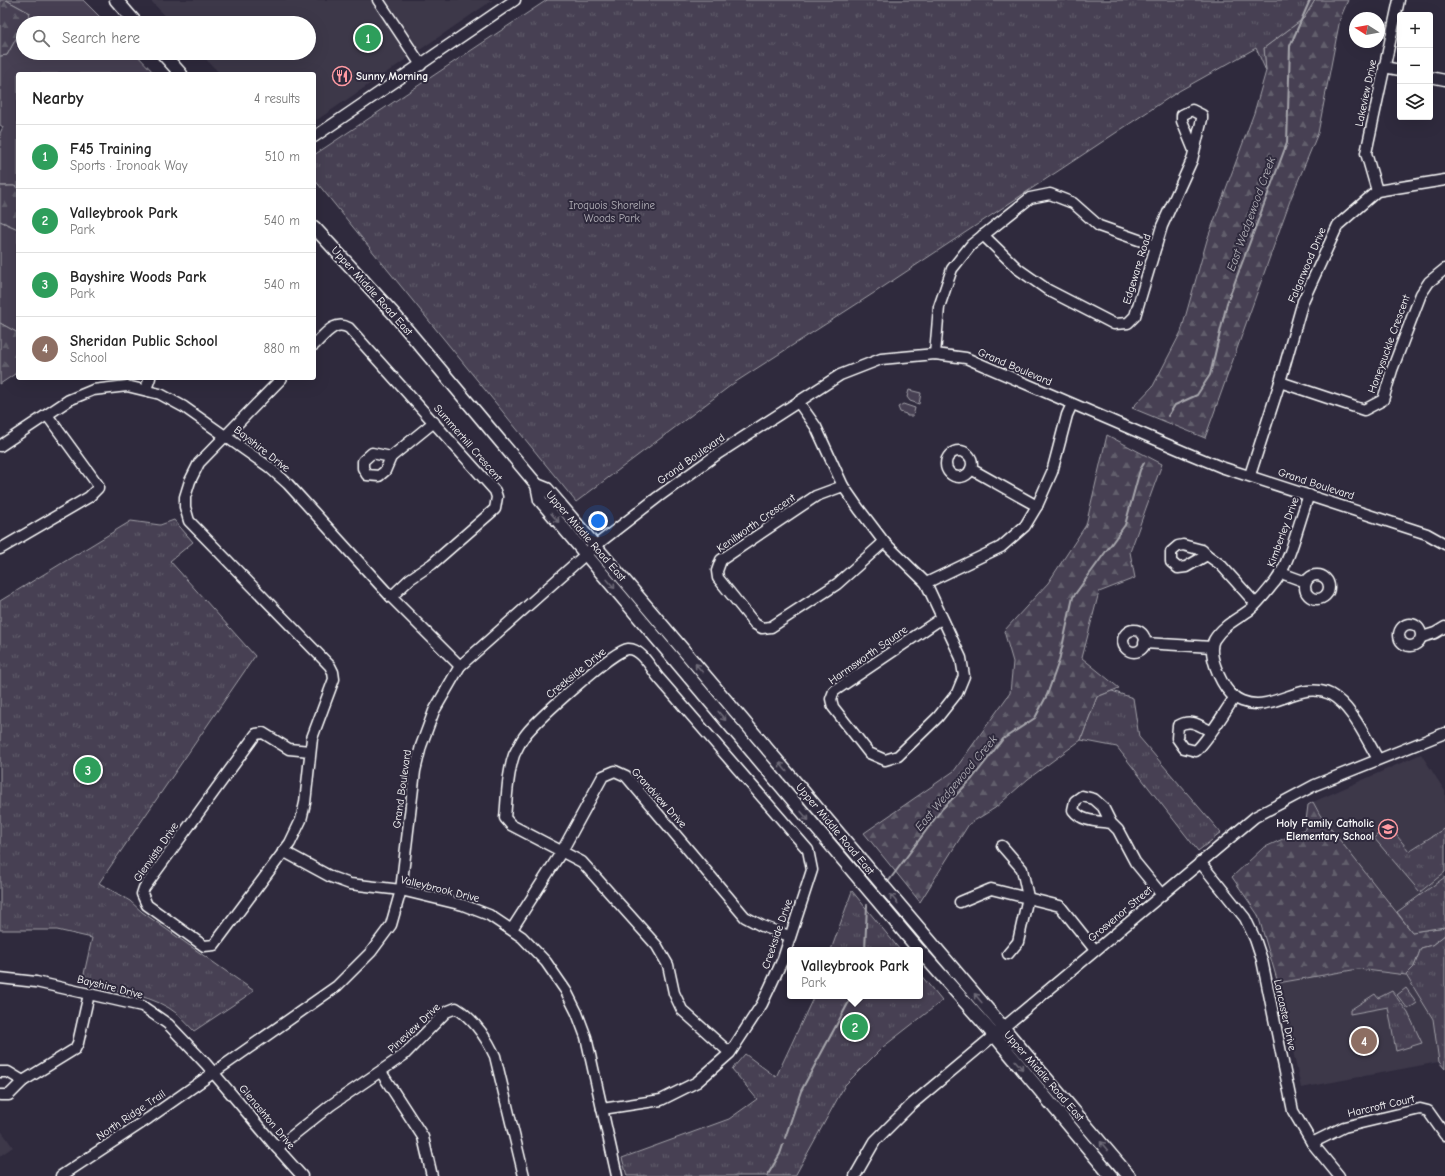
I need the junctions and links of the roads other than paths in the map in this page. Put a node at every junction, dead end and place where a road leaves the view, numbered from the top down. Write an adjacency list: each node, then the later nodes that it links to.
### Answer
1 (116, 0): 5 (main road)
2 (378, 0): 7 (street)
3 (515, 0): 7 (street)
4 (1399, 0): 8 (street, Lakeview Drive)
5 (130, 16)
6 (168, 60): 10 (main road)
7 (421, 65): 13 (street)
8 (1384, 67): 9 (street); 16 (street, Lakeview Drive)
9 (1397, 69)
10 (179, 72)
11 (1433, 78): 12 (street)
12 (1445, 80)
13 (316, 136)
14 (1193, 148): 19 (street, Edgeware Road)
15 (1445, 180): 16 (street)
16 (1377, 191): 25 (street, Falgarwood Drive)
17 (316, 229): 42 (main road, Upper Middle Road East)
18 (983, 235): 19 (street); 19 (street, Edgeware Road); 22 (street)
19 (1156, 246)
20 (1445, 269): 25 (street, Honeysuckle Crescent)
21 (316, 343): 30 (street, Summerhill Crescent)
22 (935, 354): 27 (street, Grand Boulevard); 28 (street, Grand Boulevard)
23 (149, 380): 26 (street)
24 (280, 380): 31 (street)
25 (1280, 382): 35 (street, Falgarwood Drive)
26 (146, 389): 29 (street, Bayshire Drive); 31 (street, Bayshire Drive)
27 (798, 403): 36 (street, Harmsworth Square); 42 (street, Grand Boulevard)
28 (1072, 404): 35 (street, Grand Boulevard); 38 (street)
29 (47, 415): 32 (street, Bayshire Drive); 41 (street)
30 (434, 422): 33 (street); 47 (street, Summerhill Crescent)
31 (225, 436): 47 (street, Bayshire Drive); 58 (street, Glenvista Drive)
32 (0, 446)
33 (391, 457)
34 (971, 469): 38 (street)
35 (1250, 475): 37 (street, Grand Boulevard)
36 (843, 486): 39 (street, Harmsworth Square); 39 (street, Kenilworth Crescent)
37 (1309, 495): 40 (street, Grand Boulevard); 44 (street, Kimberley Drive)
38 (1037, 506): 46 (street)
39 (884, 542): 46 (street, Harmsworth Square)
40 (1445, 544)
41 (0, 549)
42 (591, 550): 54 (street, Grand Boulevard); 71 (main road, Upper Middle Road East, one-way to 71); 77 (main road, Upper Middle Road East, one-way to 42)
43 (1207, 555): 48 (street)
44 (1281, 573): 45 (street); 48 (street, Kimberley Drive)
45 (1306, 582)
46 (926, 583): 49 (street, Harmsworth Square)
47 (391, 597): 54 (street, Bayshire Drive)
48 (1255, 604): 53 (street, Kimberley Drive)
49 (942, 618): 49 (street, Harmsworth Square)
50 (1445, 627): 51 (street)
51 (1422, 636)
52 (1144, 643): 53 (street)
53 (1212, 647): 55 (street)
54 (460, 666): 65 (street, Grand Boulevard)
55 (1235, 697): 56 (street); 59 (street)
56 (1210, 731)
57 (1445, 733): 59 (street, Grosvenor Street)
58 (310, 751): 62 (street, Glenvista Drive); 62 (street, Glenvista Drive)
59 (1378, 759): 64 (street, Grosvenor Street)
60 (1111, 823): 66 (street)
61 (1002, 846): 67 (street)
62 (282, 851): 65 (street, Valleybrook Drive)
63 (562, 851): 69 (street, Grandview Drive); 70 (street, Grandview Drive); 70 (street, Creekside Drive); 78 (street, Creekside Drive)
64 (1200, 862): 66 (street, Grosvenor Street); 86 (street, Lancaster Drive)
65 (401, 890): 69 (street, Valleybrook Drive); 81 (street, Grand Boulevard)
66 (1162, 895): 72 (street, Grosvenor Street)
67 (1028, 897): 68 (street); 72 (street); 73 (street)
68 (960, 902)
69 (512, 929): 84 (street, Valleybrook Drive)
70 (789, 936): 78 (street, Creekside Drive)
71 (916, 947)
72 (1095, 950): 77 (street, Grosvenor Street)
73 (1008, 954)
74 (923, 955): 77 (main road, Upper Middle Road East)
75 (0, 978): 76 (street, Bayshire Drive)
76 (88, 994): 81 (street, Bayshire Drive); 82 (street)
77 (998, 1032): 93 (street, Grosvenor Street); 94 (main road, Upper Middle Road East, one-way to 94); 95 (main road, Upper Middle Road East, one-way to 77)
78 (730, 1054): 84 (street, Creekside Drive)
79 (0, 1072): 82 (street)
80 (381, 1072): 87 (street, Pineview Drive); 90 (street); 91 (street, Pineview Drive)
81 (214, 1073): 87 (street, Glenashton Drive); 88 (street, North Ridge Trail)
82 (23, 1081): 83 (street)
83 (0, 1096)
84 (602, 1109): 92 (street, Valleybrook Drive)
85 (1445, 1136): 86 (street, Harcroft Court)
86 (1312, 1143): 96 (street, Lancaster Drive)
87 (277, 1148): 89 (street, Glenashton Drive)
88 (61, 1176)
89 (302, 1176)
90 (432, 1176)
91 (524, 1176)
92 (617, 1176)
93 (855, 1176)
94 (1111, 1176)
95 (1130, 1176)
96 (1339, 1176)

